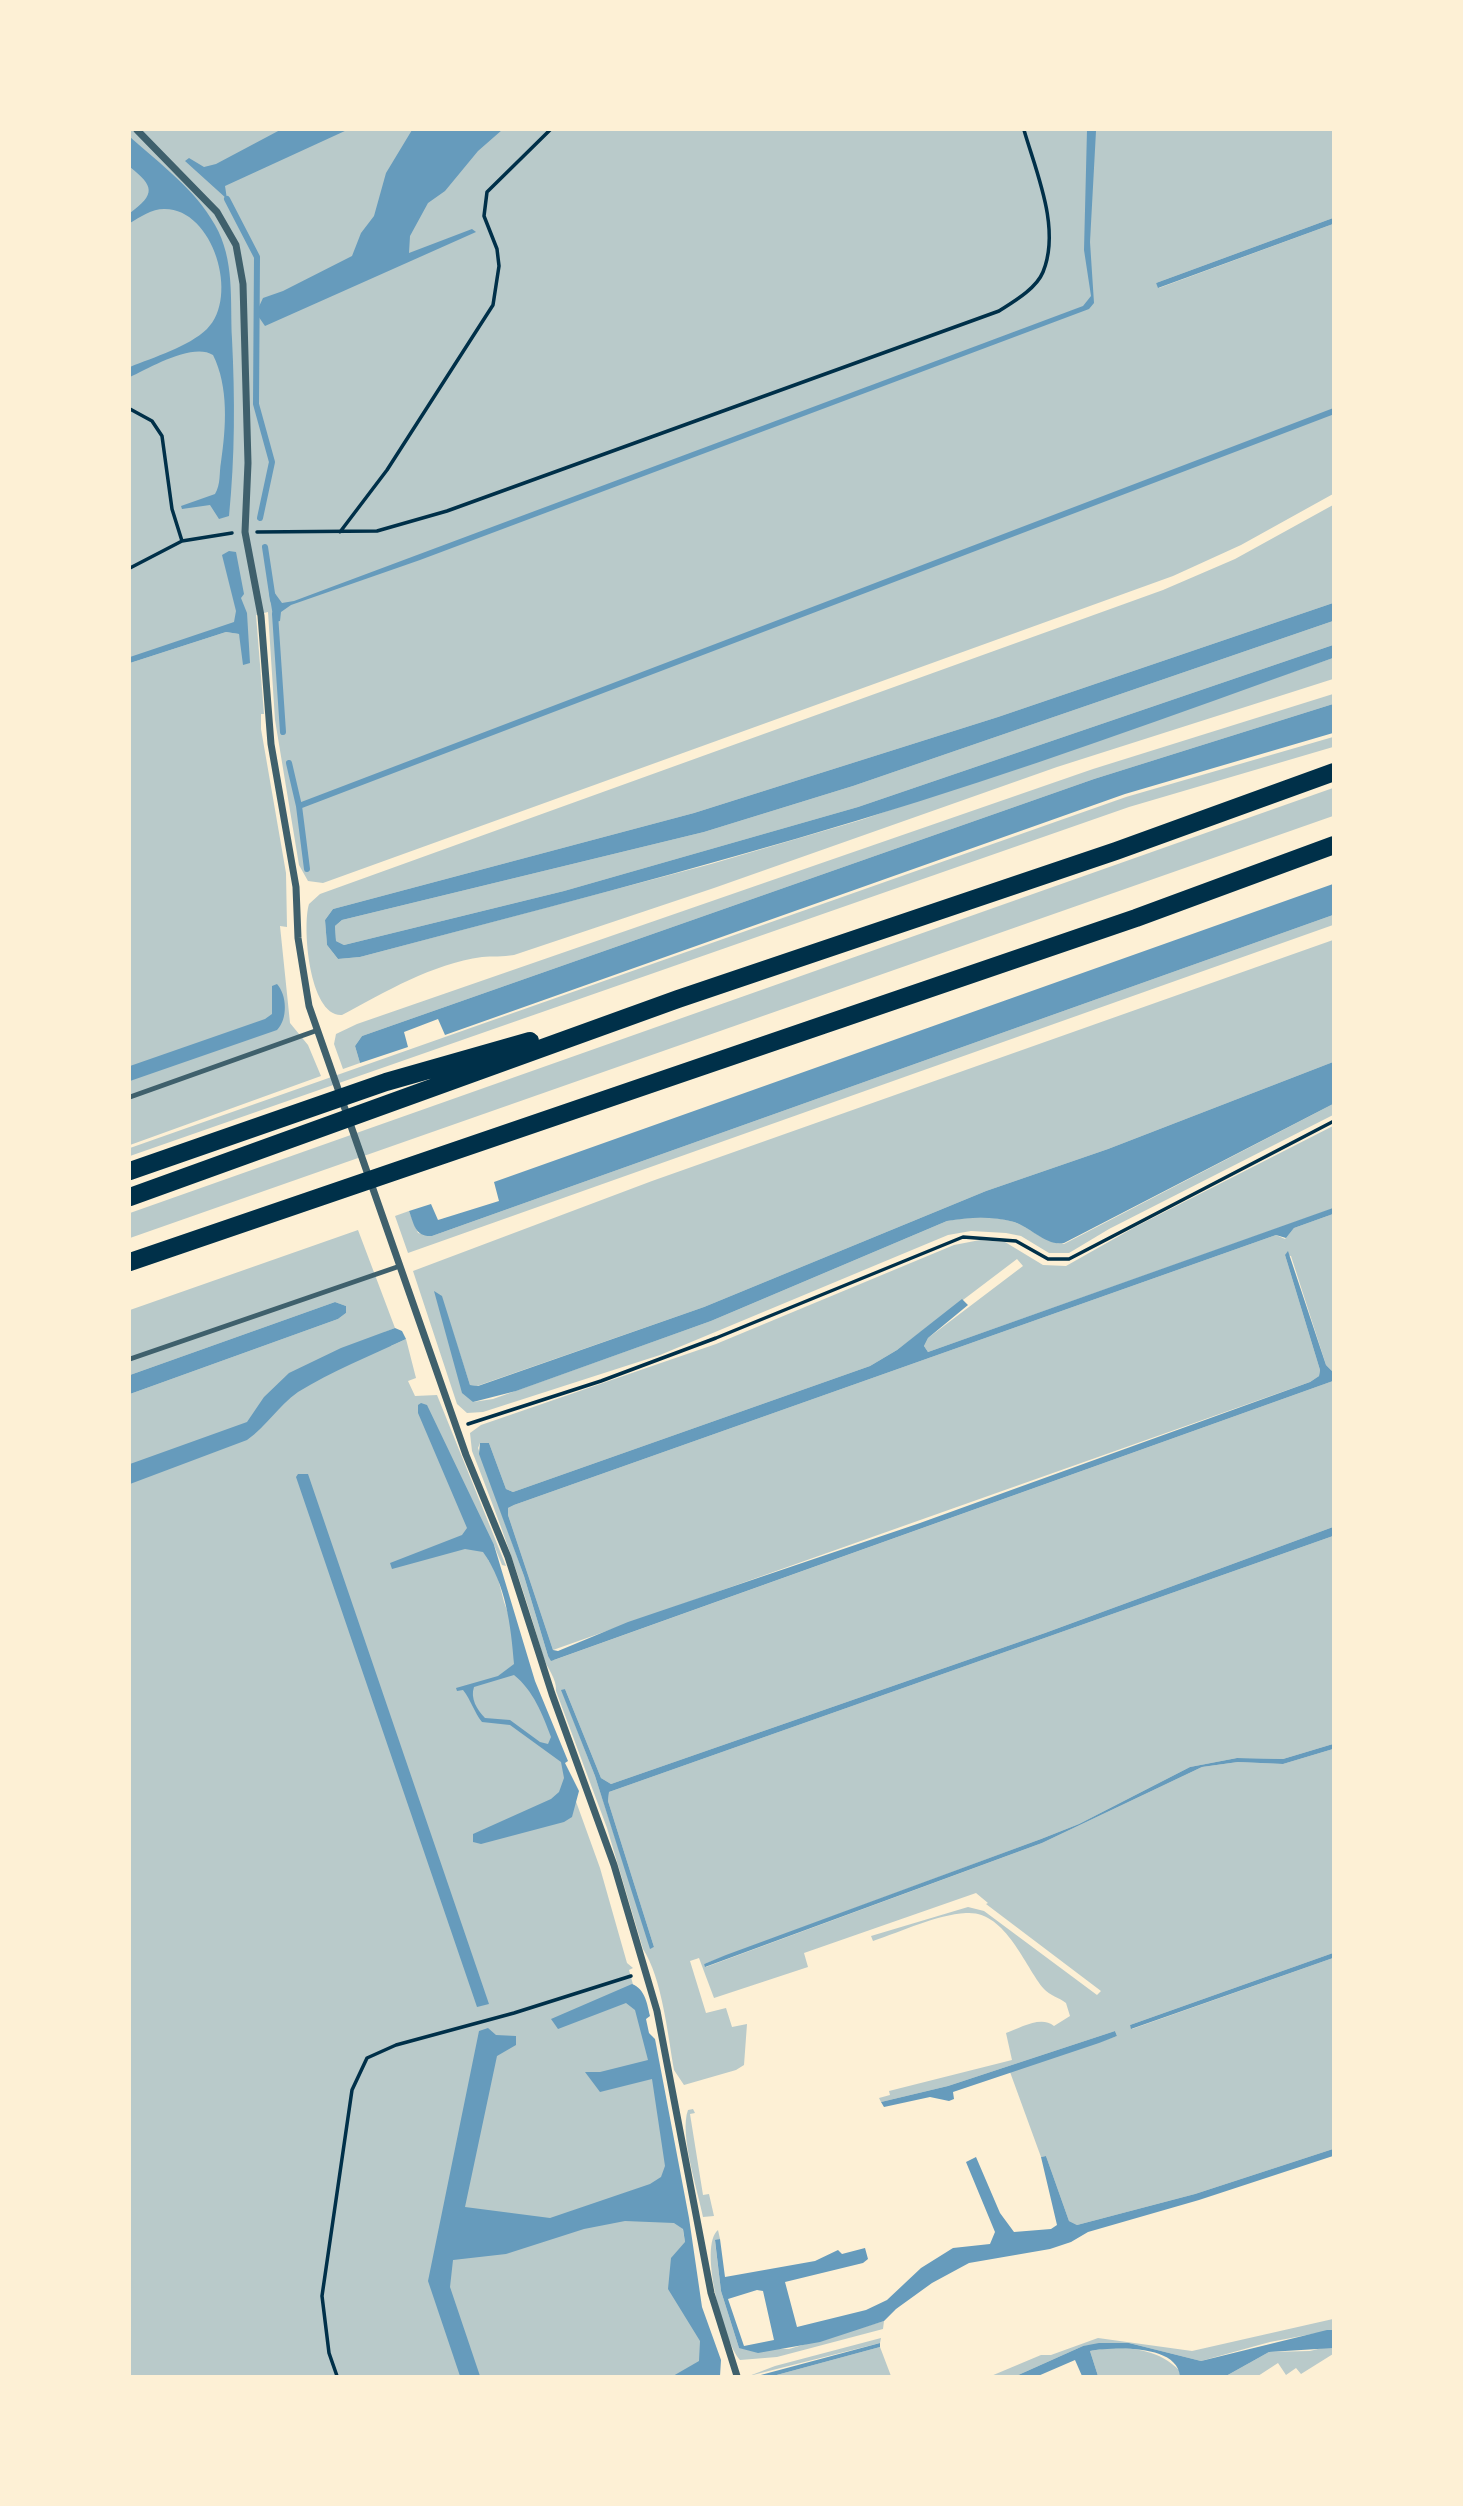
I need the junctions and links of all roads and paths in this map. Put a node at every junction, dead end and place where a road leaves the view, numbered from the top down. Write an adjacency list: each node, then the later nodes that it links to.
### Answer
1 (137, 130): 5 (street)
2 (550, 130): 6 (path)
3 (1024, 130): 6 (path)
4 (130, 409): 7 (path)
5 (245, 532): 6 (path); 7 (path); 12 (street)
6 (340, 532)
7 (182, 541): 8 (path)
8 (130, 568)
9 (1334, 772): 11 (highway)
10 (1334, 845): 17 (highway)
11 (678, 999): 15 (highway); 16 (highway)
12 (318, 1030): 13 (lane); 18 (street)
13 (130, 1097)
14 (1334, 1121): 20 (path)
15 (130, 1171)
16 (130, 1197)
17 (130, 1262)
18 (400, 1266): 19 (lane); 20 (street)
19 (130, 1359)
20 (456, 1428): 23 (street)
21 (629, 1976): 22 (path)
22 (337, 2376)
23 (737, 2376)

